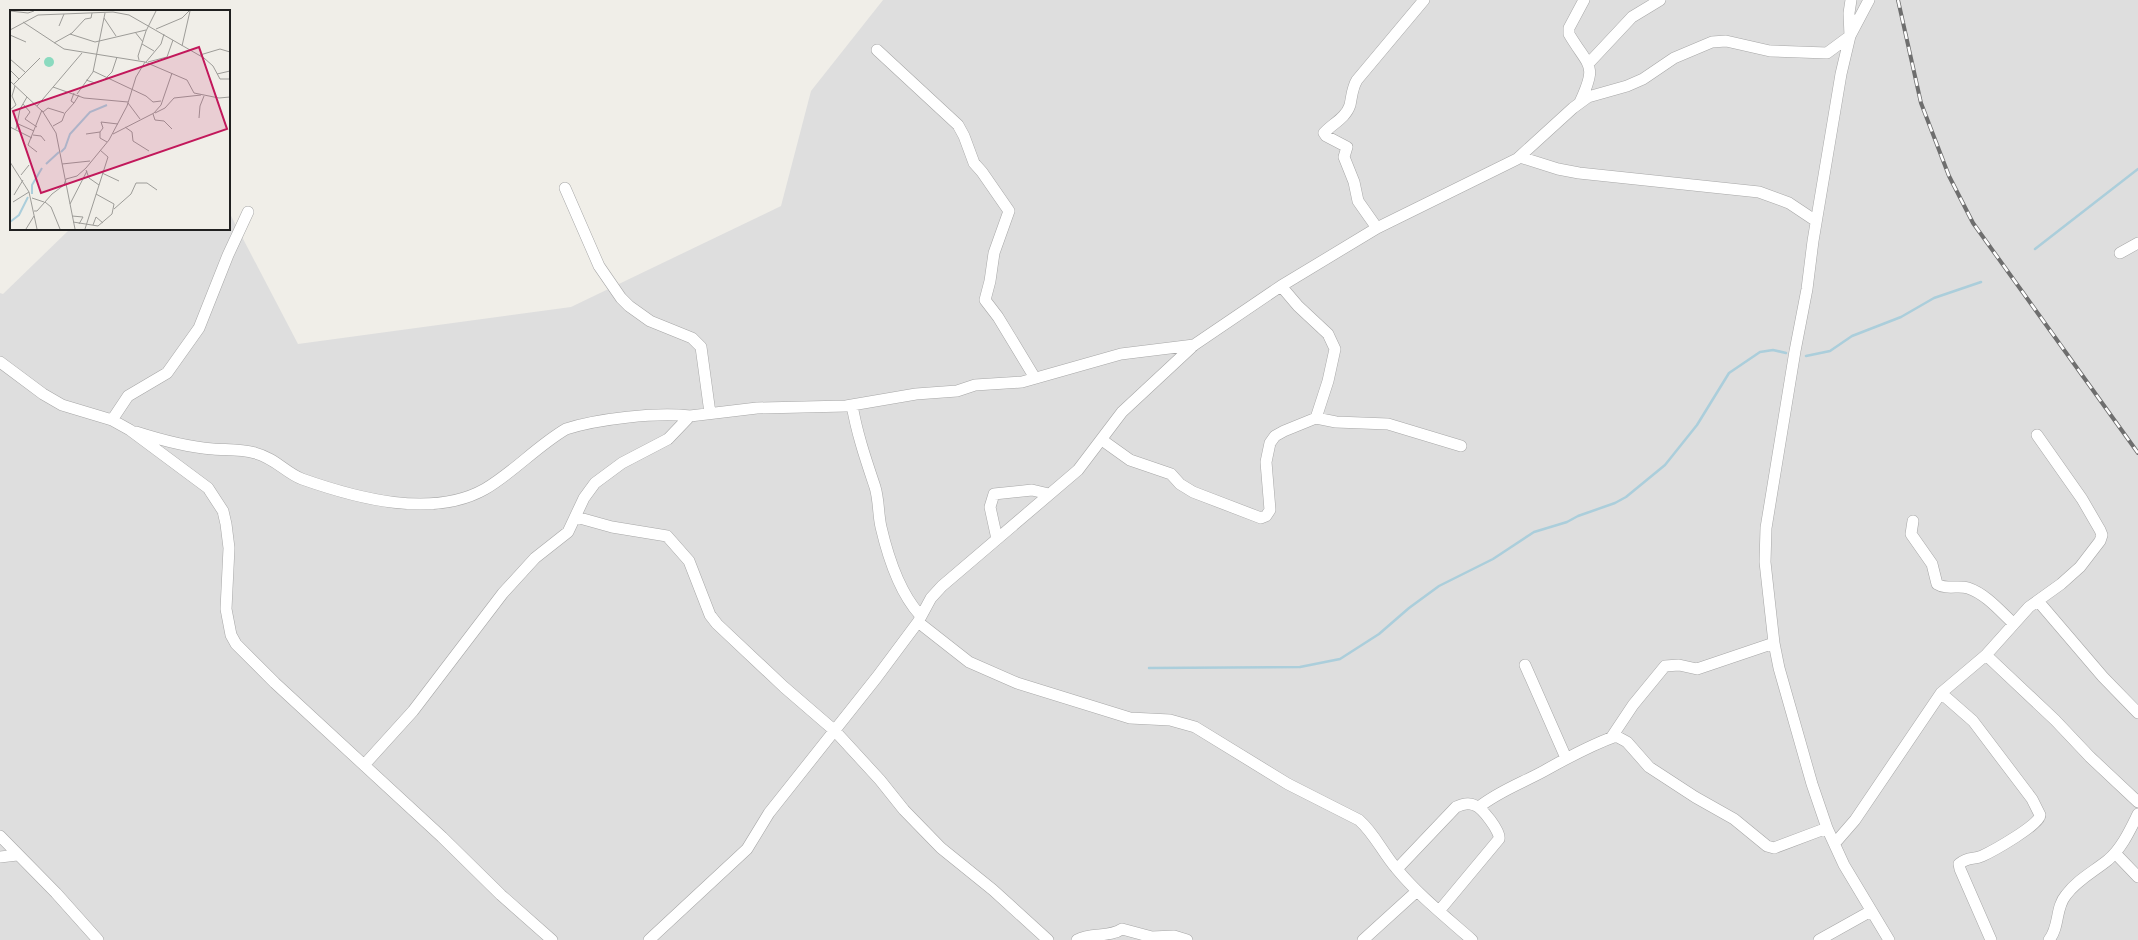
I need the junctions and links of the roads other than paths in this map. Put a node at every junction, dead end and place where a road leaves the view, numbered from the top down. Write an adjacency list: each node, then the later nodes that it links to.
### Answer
1 (1424, 0): 14 (street)
2 (1584, 0): 8 (street)
3 (1660, 0): 8 (street)
4 (1851, 0): 6 (street)
5 (1869, 0): 6 (street)
6 (1850, 36): 9 (street); 13 (street)
7 (877, 50): 20 (street)
8 (1588, 64): 9 (street)
9 (1580, 102): 10 (street)
10 (1520, 157): 13 (street); 14 (street)
11 (565, 188): 22 (street)
12 (248, 212): 25 (street)
13 (1816, 221): 37 (street)
14 (1377, 228): 17 (street)
15 (2138, 243): 16 (street)
16 (2120, 253)
17 (1281, 286): 18 (street); 24 (street)
18 (1194, 345): 20 (street); 28 (street)
19 (0, 362): 25 (street)
20 (1035, 378): 21 (street)
21 (852, 405): 22 (street); 35 (street)
22 (710, 413): 23 (street)
23 (690, 416): 26 (street); 31 (street)
24 (1316, 418): 28 (street); 29 (street)
25 (112, 420): 26 (street)
26 (130, 430): 45 (street)
27 (2037, 435): 34 (street)
28 (1102, 440): 30 (street)
29 (1461, 446)
30 (1048, 494): 33 (street); 33 (street)
31 (576, 517): 42 (street); 45 (street)
32 (1913, 521): 36 (street)
33 (997, 539): 35 (street)
34 (2038, 600): 36 (street); 41 (street)
35 (919, 618): 42 (street); 55 (street)
36 (2013, 623): 38 (street)
37 (1774, 643): 43 (street); 49 (street)
38 (1986, 655): 40 (street); 46 (street)
39 (1525, 665): 44 (street)
40 (1941, 693): 51 (street); 70 (street)
41 (2138, 713)
42 (835, 731): 62 (street); 63 (street)
43 (1611, 738): 44 (street); 49 (street)
44 (1566, 758): 47 (street)
45 (365, 764): 61 (street)
46 (2138, 802)
47 (1479, 807): 55 (street); 59 (street)
48 (2138, 814): 52 (street)
49 (1827, 828): 51 (street)
50 (0, 836): 53 (street)
51 (1835, 844): 58 (street)
52 (2115, 853): 56 (street); 71 (street)
53 (17, 855): 54 (street); 60 (street)
54 (0, 857)
55 (1397, 869): 57 (street)
56 (2138, 877)
57 (1417, 891): 59 (street); 66 (street)
58 (1871, 910): 68 (street); 69 (street)
59 (1439, 911): 67 (street)
60 (98, 940)
61 (552, 940)
62 (649, 940)
63 (1048, 940)
64 (1077, 940): 65 (street)
65 (1187, 940)
66 (1363, 940)
67 (1472, 940)
68 (1819, 940)
69 (1889, 940)
70 (1991, 940)
71 (2049, 940)

